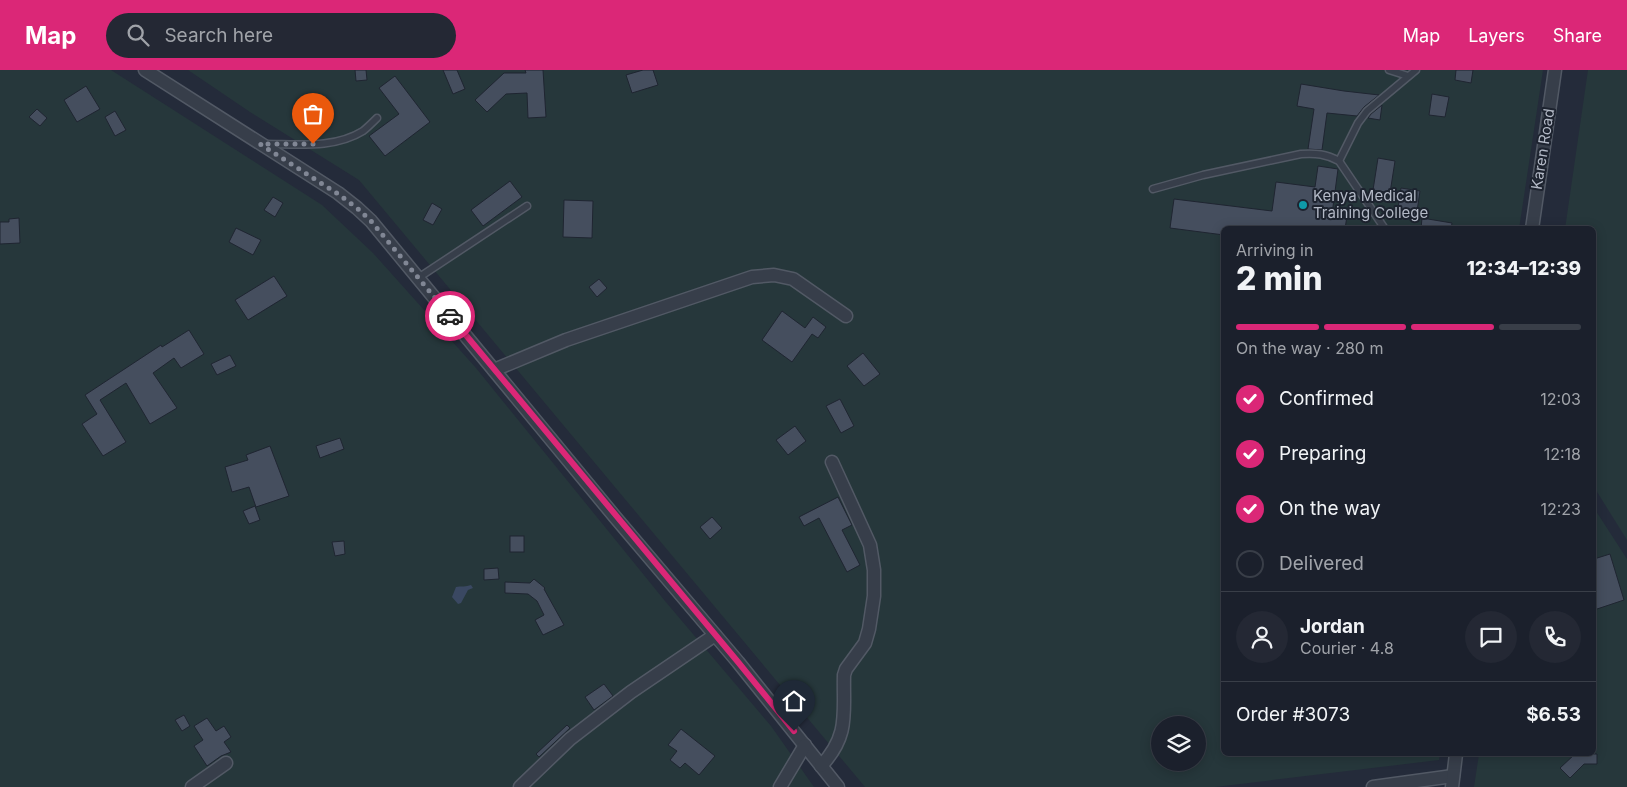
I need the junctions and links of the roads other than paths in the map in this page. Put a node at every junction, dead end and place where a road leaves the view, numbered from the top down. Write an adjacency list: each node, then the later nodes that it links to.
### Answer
1 (145, 70): 7 (street)
2 (1389, 70): 5 (lane)
3 (1416, 70): 5 (lane)
4 (1555, 70): 12 (street, Karen Road)
5 (1408, 76): 8 (lane)
6 (377, 118): 7 (lane)
7 (260, 144): 13 (street)
8 (1339, 161): 9 (lane); 11 (lane)
9 (1153, 189)
10 (527, 206): 13 (lane)
11 (1383, 226)
12 (1532, 226)
13 (418, 278): 15 (street)
14 (846, 316): 15 (street)
15 (494, 370): 17 (street)
16 (832, 462): 21 (street)
17 (715, 635): 18 (street); 24 (street)
18 (805, 745): 21 (street); 25 (street)
19 (1456, 756): 22 (street)
20 (226, 764): 23 (street)
21 (821, 766): 26 (street)
22 (1453, 782): 27 (street)
23 (192, 787)
24 (520, 787)
25 (780, 787)
26 (838, 787)
27 (1373, 787)

